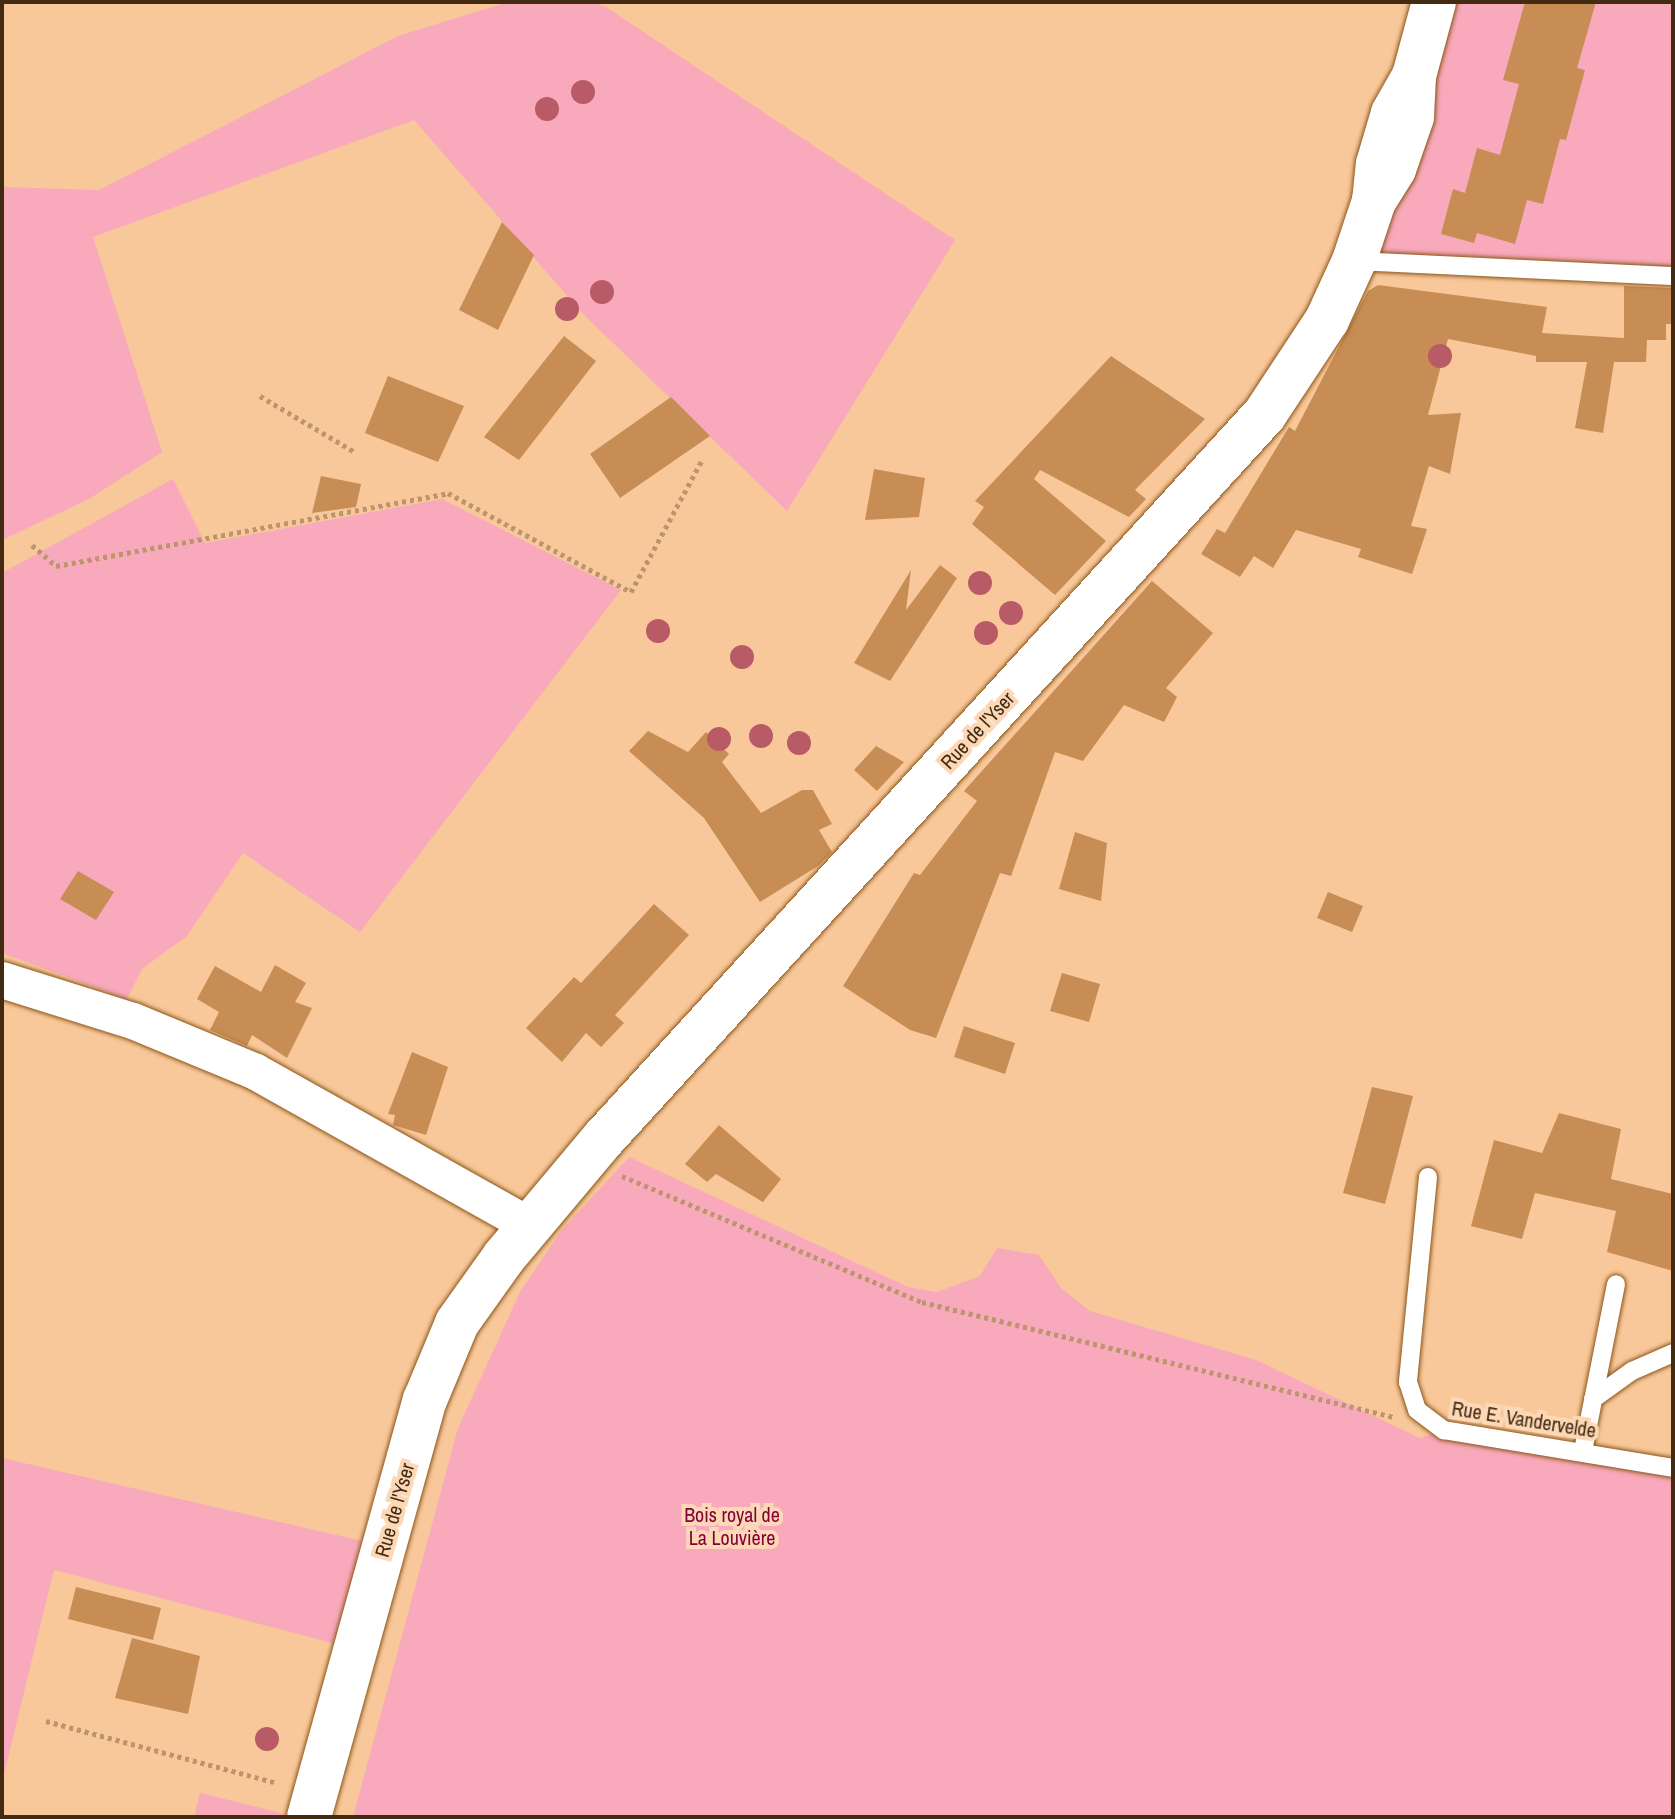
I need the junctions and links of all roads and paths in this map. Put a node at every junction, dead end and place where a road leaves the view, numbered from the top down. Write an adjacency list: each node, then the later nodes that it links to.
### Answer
1 (1434, 2): 2 (street, Rue de l'Yser)
2 (1354, 261): 3 (lane); 9 (street, Rue de l'Yser)
3 (1673, 276)
4 (260, 396): 5 (path)
5 (355, 452)
6 (702, 460): 7 (path)
7 (32, 545)
8 (2, 980): 11 (street)
9 (586, 1161): 11 (street, Rue de l'Yser); 15 (path)
10 (1428, 1177): 15 (lane, Rue E. Vandervelde)
11 (529, 1225): 19 (street, Rue de l'Yser)
12 (1616, 1284): 14 (lane)
13 (1673, 1353): 14 (lane)
14 (1593, 1399): 16 (lane)
15 (1444, 1430): 16 (lane, Rue E. Vandervelde)
16 (1583, 1451): 17 (lane, Rue E. Vandervelde)
17 (1673, 1468)
18 (46, 1721): 19 (path)
19 (312, 1805)

